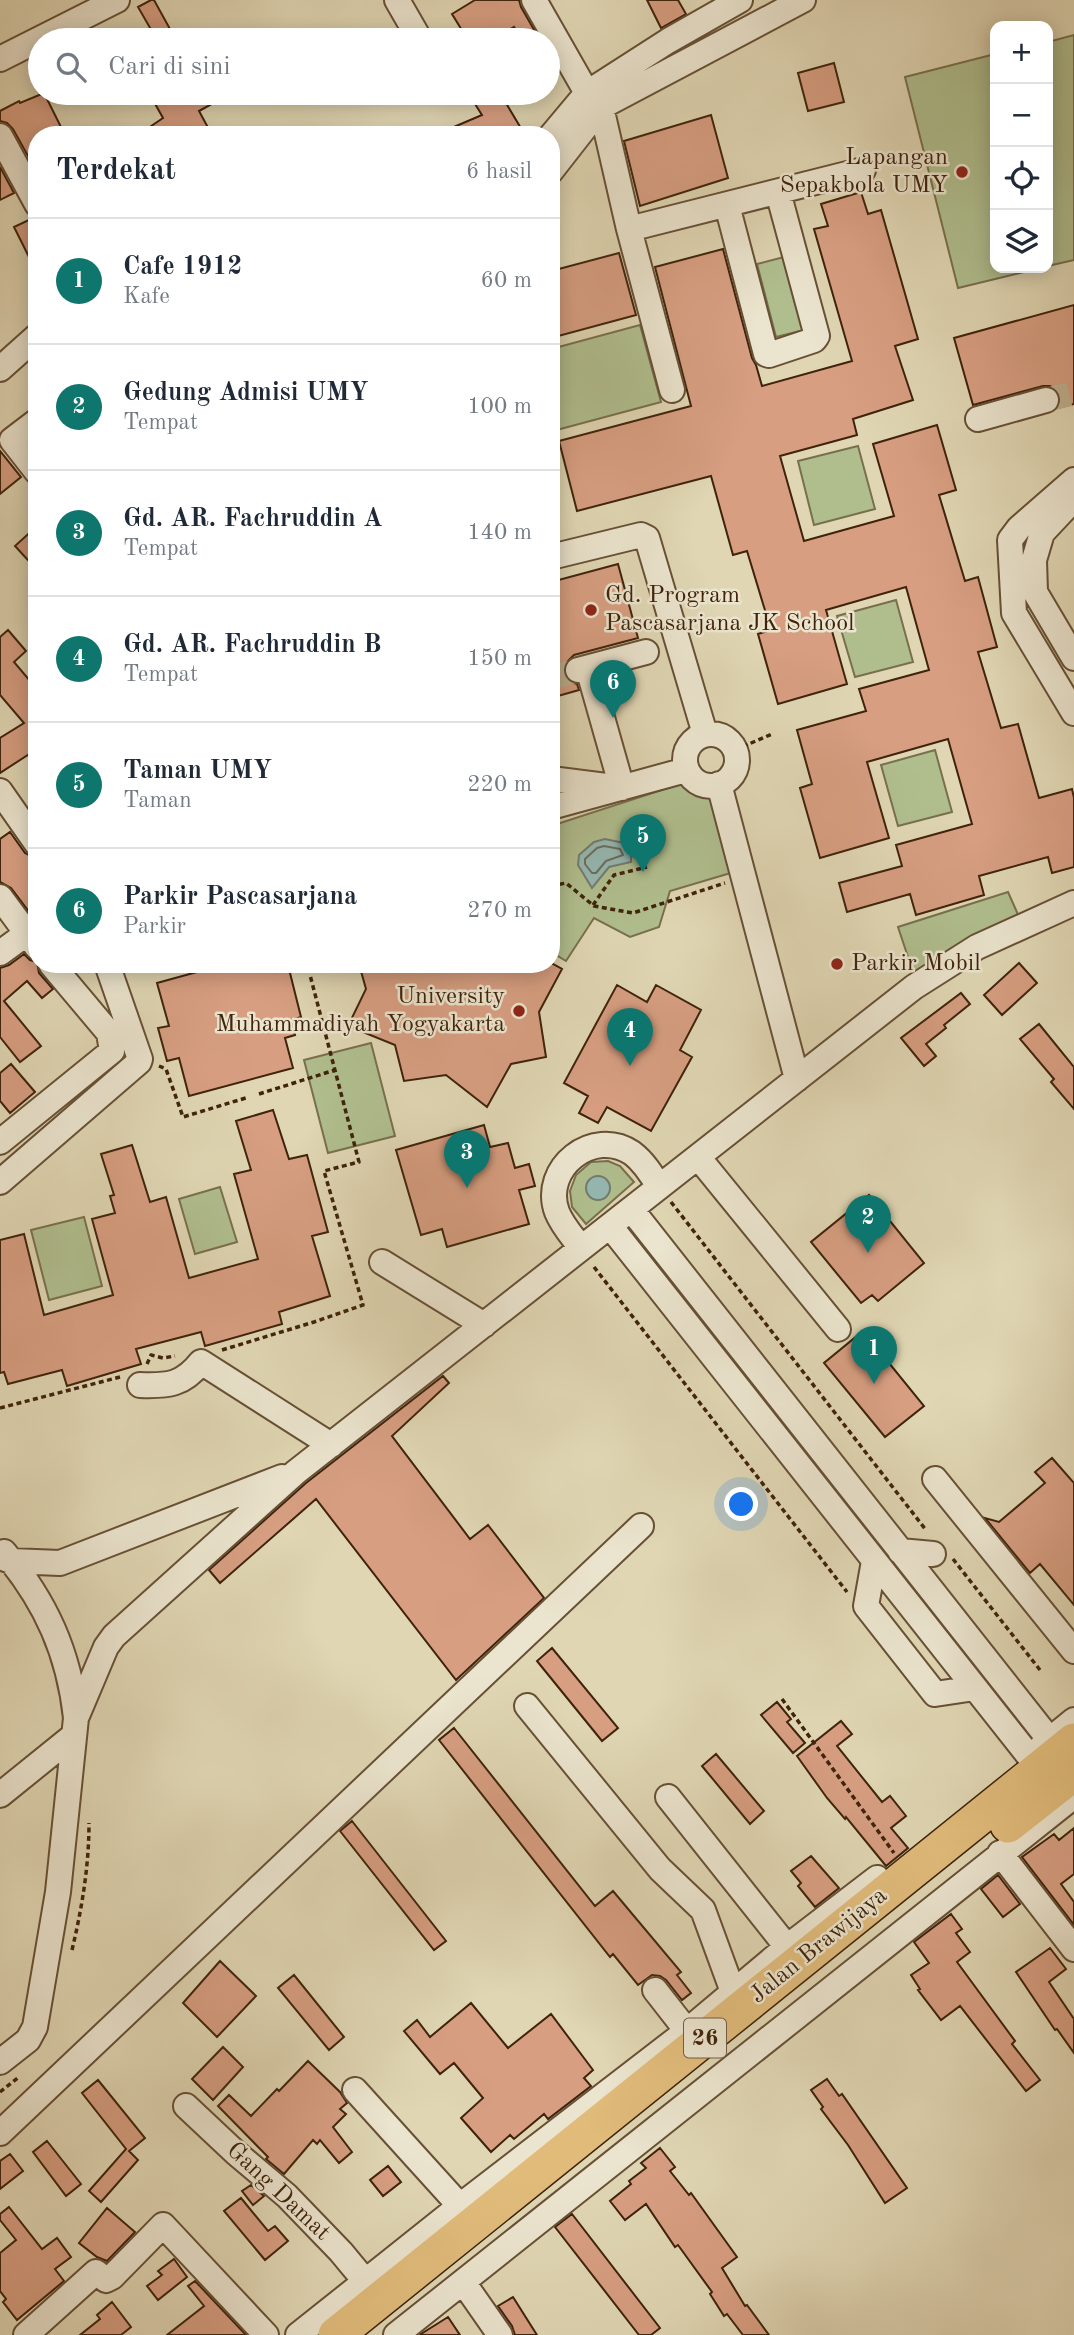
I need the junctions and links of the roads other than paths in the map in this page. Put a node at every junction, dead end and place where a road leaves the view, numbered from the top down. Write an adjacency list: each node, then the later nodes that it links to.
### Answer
1 (397, 0): 7 (street)
2 (534, 0): 8 (street)
3 (740, 0): 12 (street)
4 (803, 0): 12 (street)
5 (107, 2): 6 (street)
6 (58, 28)
7 (412, 28)
8 (551, 28)
9 (560, 43): 12 (street)
10 (28, 44): 11 (street)
11 (0, 59)
12 (594, 100): 13 (street); 15 (street); 20 (street)
13 (560, 128)
14 (0, 136): 17 (street)
15 (560, 156)
16 (863, 170): 18 (street)
17 (28, 187)
18 (778, 192): 19 (street); 19 (street)
19 (727, 205): 20 (street)
20 (629, 229): 23 (street)
21 (28, 343): 22 (street)
22 (0, 369)
23 (672, 390)
24 (1046, 400): 25 (street)
25 (978, 419)
26 (28, 428): 27 (street)
27 (28, 460)
28 (1074, 480): 33 (street)
29 (1074, 499): 32 (street)
30 (560, 555): 34 (street)
31 (646, 652): 38 (street)
32 (1074, 658)
33 (1074, 713)
34 (705, 734): 35 (street); 37 (street)
35 (686, 770): 37 (street); 38 (street)
36 (560, 780): 38 (street)
37 (719, 784): 49 (street)
38 (622, 788): 40 (street)
39 (0, 791): 41 (street)
40 (560, 805)
41 (28, 831)
42 (0, 897): 44 (street)
43 (1071, 910): 49 (street)
44 (28, 929)
45 (28, 938): 46 (street)
46 (0, 953)
47 (59, 973): 50 (street)
48 (110, 973): 52 (street)
49 (797, 1079): 51 (street)
50 (0, 1142)
51 (698, 1157): 53 (street); 59 (street)
52 (0, 1182)
53 (659, 1187): 54 (street); 56 (street)
54 (631, 1209): 55 (street); 62 (street)
55 (610, 1226): 56 (street); 64 (street)
56 (581, 1248): 58 (street)
57 (382, 1262): 58 (street)
58 (484, 1325): 61 (street)
59 (838, 1329)
60 (138, 1377): 61 (street)
61 (331, 1445): 63 (street)
62 (827, 1458): 64 (street); 66 (street)
63 (296, 1472): 71 (street); 77 (street)
64 (807, 1475): 68 (street)
65 (935, 1479): 73 (street)
66 (878, 1523): 68 (street); 70 (street)
67 (641, 1526): 93 (street)
68 (857, 1539): 72 (street)
69 (937, 1547): 70 (street)
70 (900, 1550): 78 (street)
71 (4, 1556): 77 (street)
72 (874, 1561): 74 (street); 74 (street)
73 (1074, 1651)
74 (975, 1688): 79 (street)
75 (527, 1706): 88 (street)
76 (1074, 1720): 78 (street)
77 (75, 1727): 81 (street); 90 (street)
78 (1061, 1740): 79 (street); 97 (highway, Jalan Brawijaya / 26)
79 (1029, 1756): 85 (street)
80 (1074, 1773): 100 (highway, Jalan Brawijaya / 26)
81 (0, 1795)
82 (1074, 1796): 84 (street)
83 (668, 1797): 85 (street)
84 (1000, 1853): 86 (street); 96 (street)
85 (787, 1947): 88 (street)
86 (1074, 1949)
87 (655, 1990): 89 (street)
88 (733, 1992): 89 (street)
89 (687, 2031): 94 (street)
90 (0, 2062)
91 (355, 2090): 94 (street)
92 (186, 2106): 95 (street, Gang Damat)
93 (0, 2133)
94 (460, 2206): 95 (street)
95 (365, 2281): 97 (street)
96 (463, 2282): 101 (street); 102 (street)
97 (316, 2332)
98 (26, 2335): 99 (street)
99 (266, 2335)
100 (366, 2335)
101 (396, 2335)
102 (500, 2335)

